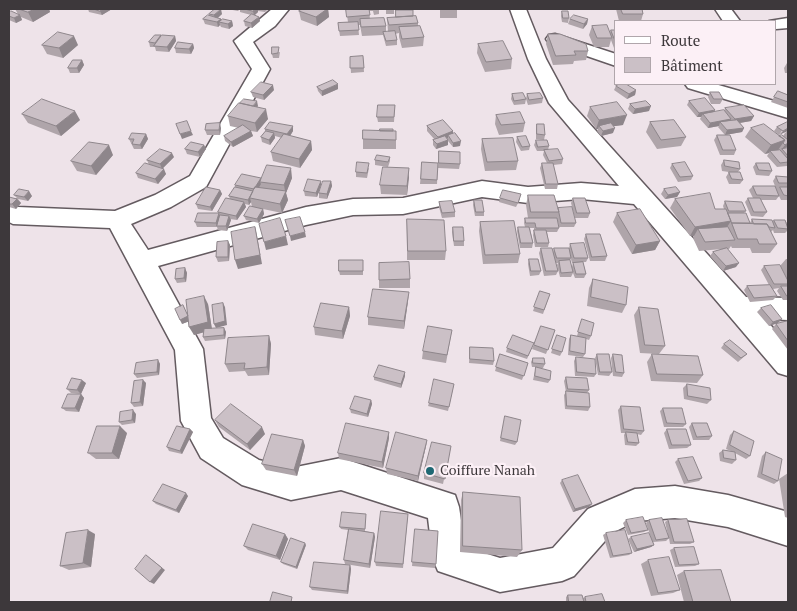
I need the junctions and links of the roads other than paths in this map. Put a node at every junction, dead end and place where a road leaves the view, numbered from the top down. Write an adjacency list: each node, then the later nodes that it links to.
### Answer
1 (282, 9): 10 (street)
2 (723, 9): 4 (street)
3 (522, 19): 5 (street); 8 (street)
4 (730, 20)
5 (614, 59)
6 (698, 85): 7 (street)
7 (788, 112)
8 (641, 196): 11 (street); 12 (street)
9 (9, 212): 10 (street)
10 (117, 220): 11 (street)
11 (142, 261): 15 (street)
12 (738, 308): 13 (street); 14 (street)
13 (788, 309)
14 (788, 364)
15 (788, 529)

